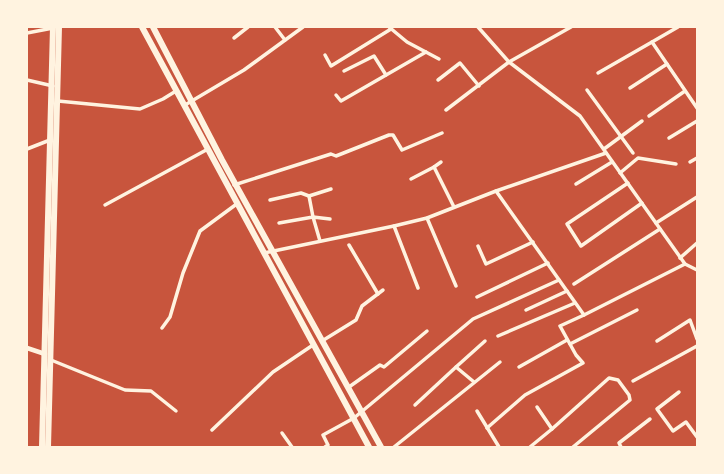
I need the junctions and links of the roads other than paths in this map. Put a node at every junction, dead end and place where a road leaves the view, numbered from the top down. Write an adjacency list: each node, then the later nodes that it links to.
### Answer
1 (55, 27): 11 (street); 25 (main road); 32 (main road)
2 (142, 27): 29 (main road)
3 (153, 27): 33 (main road)
4 (248, 27): 12 (street)
5 (275, 27): 13 (street)
6 (303, 27): 13 (street)
7 (478, 27): 18 (street)
8 (571, 27): 18 (street)
9 (678, 27): 14 (street)
10 (390, 28): 15 (street); 16 (street)
11 (27, 33)
12 (234, 38)
13 (285, 40): 33 (street)
14 (652, 42): 19 (street); 21 (street)
15 (426, 52): 17 (street); 22 (street)
16 (325, 55)
17 (439, 59)
18 (509, 62): 26 (street); 46 (street)
19 (667, 64): 27 (street); 30 (street)
20 (344, 71): 22 (street)
21 (598, 73)
22 (386, 75): 31 (street)
23 (27, 80): 25 (street)
24 (438, 80): 26 (street)
25 (52, 86): 43 (main road)
26 (479, 86): 36 (street)
27 (630, 88)
28 (587, 90): 41 (street)
29 (176, 91): 32 (street); 34 (main road)
30 (685, 91): 35 (street); 37 (street)
31 (336, 95)
32 (58, 101): 112 (main road)
33 (192, 101): 34 (street); 57 (main road)
34 (185, 105): 44 (main road)
35 (697, 108)
36 (446, 110)
37 (649, 116)
38 (642, 121): 41 (street)
39 (697, 121): 42 (street)
40 (442, 133): 57 (street)
41 (622, 136): 46 (street); 47 (street)
42 (669, 138)
43 (51, 139): 45 (street); 111 (main road)
44 (209, 148): 59 (main road); 67 (street)
45 (27, 149)
46 (605, 151): 50 (street); 61 (street)
47 (634, 153)
48 (697, 158): 51 (street)
49 (441, 162): 53 (street)
50 (612, 162): 54 (street); 58 (street)
51 (690, 162)
52 (676, 164): 54 (street)
53 (434, 167): 55 (street); 68 (street)
54 (620, 173): 56 (street)
55 (411, 179)
56 (628, 183): 65 (street); 65 (street)
57 (236, 184): 59 (street); 81 (main road)
58 (576, 184)
59 (229, 186): 66 (main road)
60 (331, 189): 62 (street)
61 (496, 190): 68 (street); 77 (street)
62 (309, 196): 64 (street); 69 (street)
63 (697, 198): 73 (street)
64 (270, 200)
65 (642, 203): 73 (street)
66 (238, 204): 82 (main road); 99 (street)
67 (105, 205)
68 (454, 207): 71 (street)
69 (313, 217): 70 (street); 72 (street); 76 (street)
70 (330, 218)
71 (427, 218): 74 (street); 89 (street)
72 (279, 223)
73 (656, 223): 75 (street)
74 (394, 226): 76 (street); 90 (street)
75 (660, 229): 83 (street); 88 (street)
76 (320, 242): 81 (street)
77 (533, 242): 80 (street); 84 (street)
78 (697, 243): 83 (street)
79 (349, 245): 93 (street)
80 (478, 246)
81 (273, 251): 82 (street); 104 (main road)
82 (264, 253): 108 (main road)
83 (680, 258): 85 (street)
84 (548, 263): 87 (street); 94 (street)
85 (685, 264): 86 (street); 98 (street)
86 (697, 270)
87 (559, 280): 92 (street); 124 (street)
88 (574, 284)
89 (456, 286)
90 (418, 288)
91 (383, 290): 93 (street)
92 (567, 291): 95 (street); 96 (street)
93 (378, 294): 104 (street)
94 (477, 297)
95 (575, 303): 98 (street); 101 (street)
96 (526, 310)
97 (637, 310): 107 (street)
98 (584, 315): 103 (street)
99 (162, 328)
100 (427, 331): 118 (street)
101 (498, 336)
102 (697, 339): 106 (street)
103 (568, 340): 107 (street); 115 (street)
104 (322, 341): 118 (main road)
105 (485, 341): 114 (street)
106 (657, 342)
107 (570, 344): 127 (street)
108 (313, 345): 125 (main road); 129 (street)
109 (697, 346): 116 (street)
110 (27, 348): 111 (street)
111 (45, 354): 132 (main road)
112 (51, 360): 122 (street); 133 (main road)
113 (500, 362): 117 (street)
114 (456, 366): 117 (street); 120 (street)
115 (519, 368)
116 (633, 381)
117 (474, 382): 138 (street)
118 (349, 388): 124 (main road)
119 (679, 392): 131 (street)
120 (415, 405)
121 (537, 408): 128 (street)
122 (176, 410)
123 (476, 411): 127 (street)
124 (362, 412): 125 (street); 137 (main road)
125 (354, 418): 135 (street); 136 (main road)
126 (650, 419): 142 (street)
127 (487, 428): 139 (street)
128 (552, 429): 140 (street); 141 (street)
129 (212, 430)
130 (282, 433): 134 (street)
131 (697, 437)
132 (42, 447)
133 (48, 447)
134 (292, 447)
135 (325, 447)
136 (369, 447)
137 (381, 447)
138 (394, 447)
139 (499, 447)
140 (530, 447)
141 (573, 447)
142 (621, 447)

